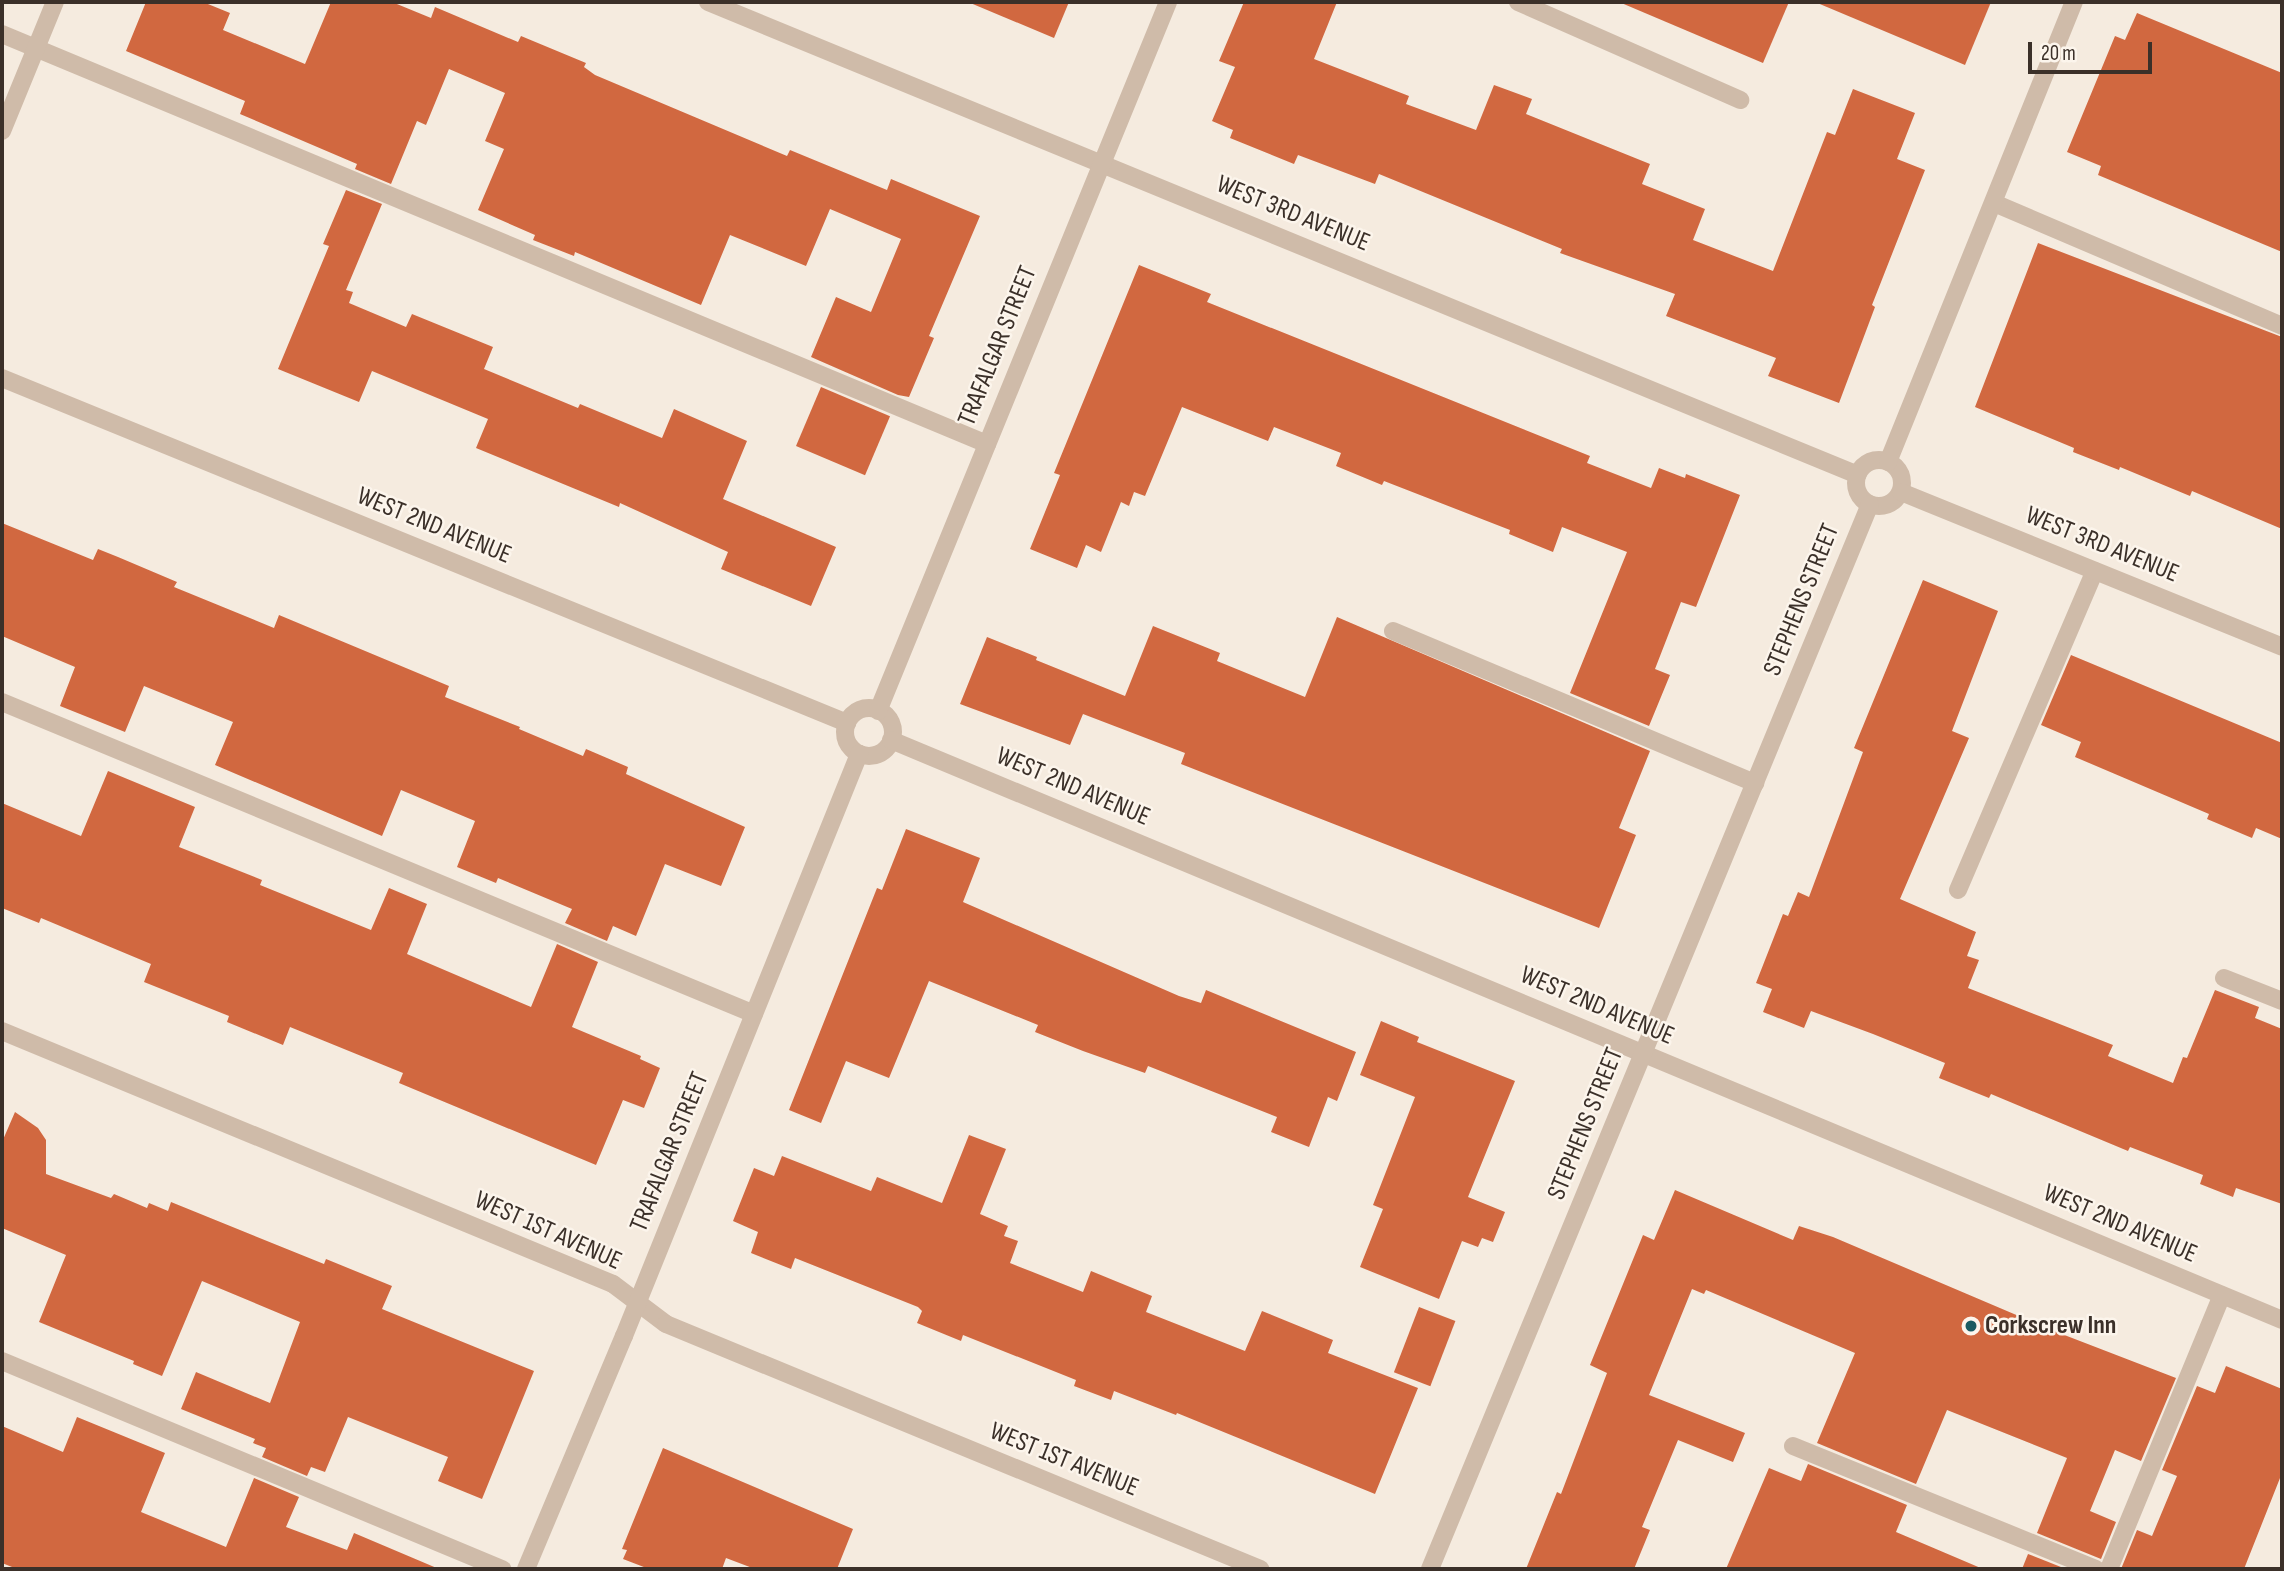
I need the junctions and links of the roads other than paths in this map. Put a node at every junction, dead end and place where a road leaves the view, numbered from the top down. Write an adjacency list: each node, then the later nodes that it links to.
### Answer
1 (55, 2): 7 (street)
2 (708, 2): 10 (street, WEST 3RD AVENUE)
3 (1168, 2): 10 (street, TRAFALGAR STREET)
4 (1518, 2): 8 (street)
5 (2074, 2): 11 (street)
6 (2, 34): 7 (street)
7 (36, 49): 9 (street); 14 (street)
8 (1740, 100)
9 (2, 131)
10 (1101, 164): 14 (street, TRAFALGAR STREET); 16 (street, WEST 3RD AVENUE)
11 (1994, 202): 12 (street); 15 (street)
12 (2282, 326)
13 (2, 378): 24 (street, WEST 2ND AVENUE)
14 (987, 444): 23 (street, TRAFALGAR STREET)
15 (1888, 462): 16 (street); 17 (street)
16 (1858, 474): 18 (street)
17 (1901, 492): 18 (street); 19 (street, WEST 3RD AVENUE)
18 (1870, 505): 27 (street, STEPHENS STREET)
19 (2095, 570): 21 (street, WEST 3RD AVENUE); 28 (street)
20 (1393, 631): 27 (street)
21 (2282, 647)
22 (2, 702): 31 (street)
23 (877, 710): 24 (street); 25 (street)
24 (847, 723): 26 (street)
25 (891, 740): 26 (street); 33 (street, WEST 2ND AVENUE)
26 (859, 754): 31 (street, TRAFALGAR STREET)
27 (1755, 783): 33 (street, STEPHENS STREET)
28 (1958, 890)
29 (2224, 978): 30 (street)
30 (2282, 1001)
31 (754, 1014): 35 (street, TRAFALGAR STREET)
32 (2, 1031): 35 (street, WEST 1ST AVENUE)
33 (1643, 1054): 34 (street, WEST 2ND AVENUE); 42 (street, STEPHENS STREET)
34 (2222, 1295): 36 (street, WEST 2ND AVENUE); 44 (street)
35 (637, 1305): 40 (street, TRAFALGAR STREET); 41 (street, WEST 1ST AVENUE)
36 (2282, 1320)
37 (2, 1361): 39 (street)
38 (1793, 1446): 43 (street)
39 (502, 1569)
40 (526, 1569)
41 (1260, 1569)
42 (1430, 1569)
43 (2096, 1569)
44 (2109, 1569)

